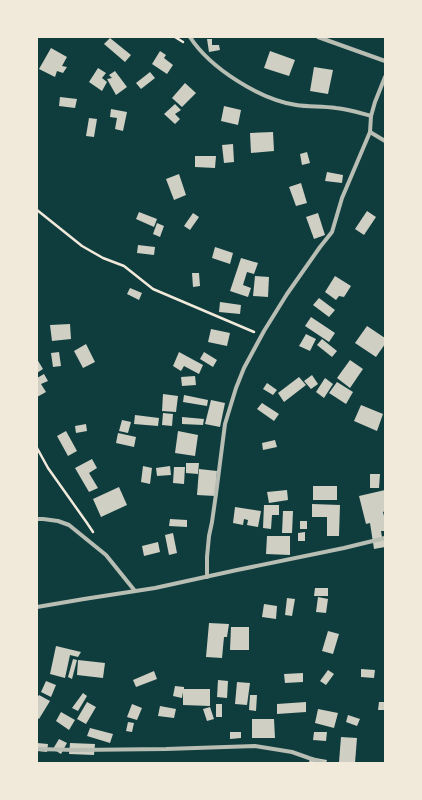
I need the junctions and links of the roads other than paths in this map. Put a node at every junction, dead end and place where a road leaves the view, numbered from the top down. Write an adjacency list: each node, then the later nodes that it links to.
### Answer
1 (190, 37): 5 (street)
2 (318, 37): 3 (street)
3 (385, 61)
4 (385, 77): 5 (street)
5 (371, 116): 6 (street)
6 (370, 132): 7 (street); 10 (street)
7 (385, 141)
8 (37, 519): 11 (street)
9 (385, 538): 10 (street)
10 (207, 577): 11 (street)
11 (135, 592): 12 (street)
12 (37, 607)
13 (37, 749): 14 (street)
14 (323, 763)

